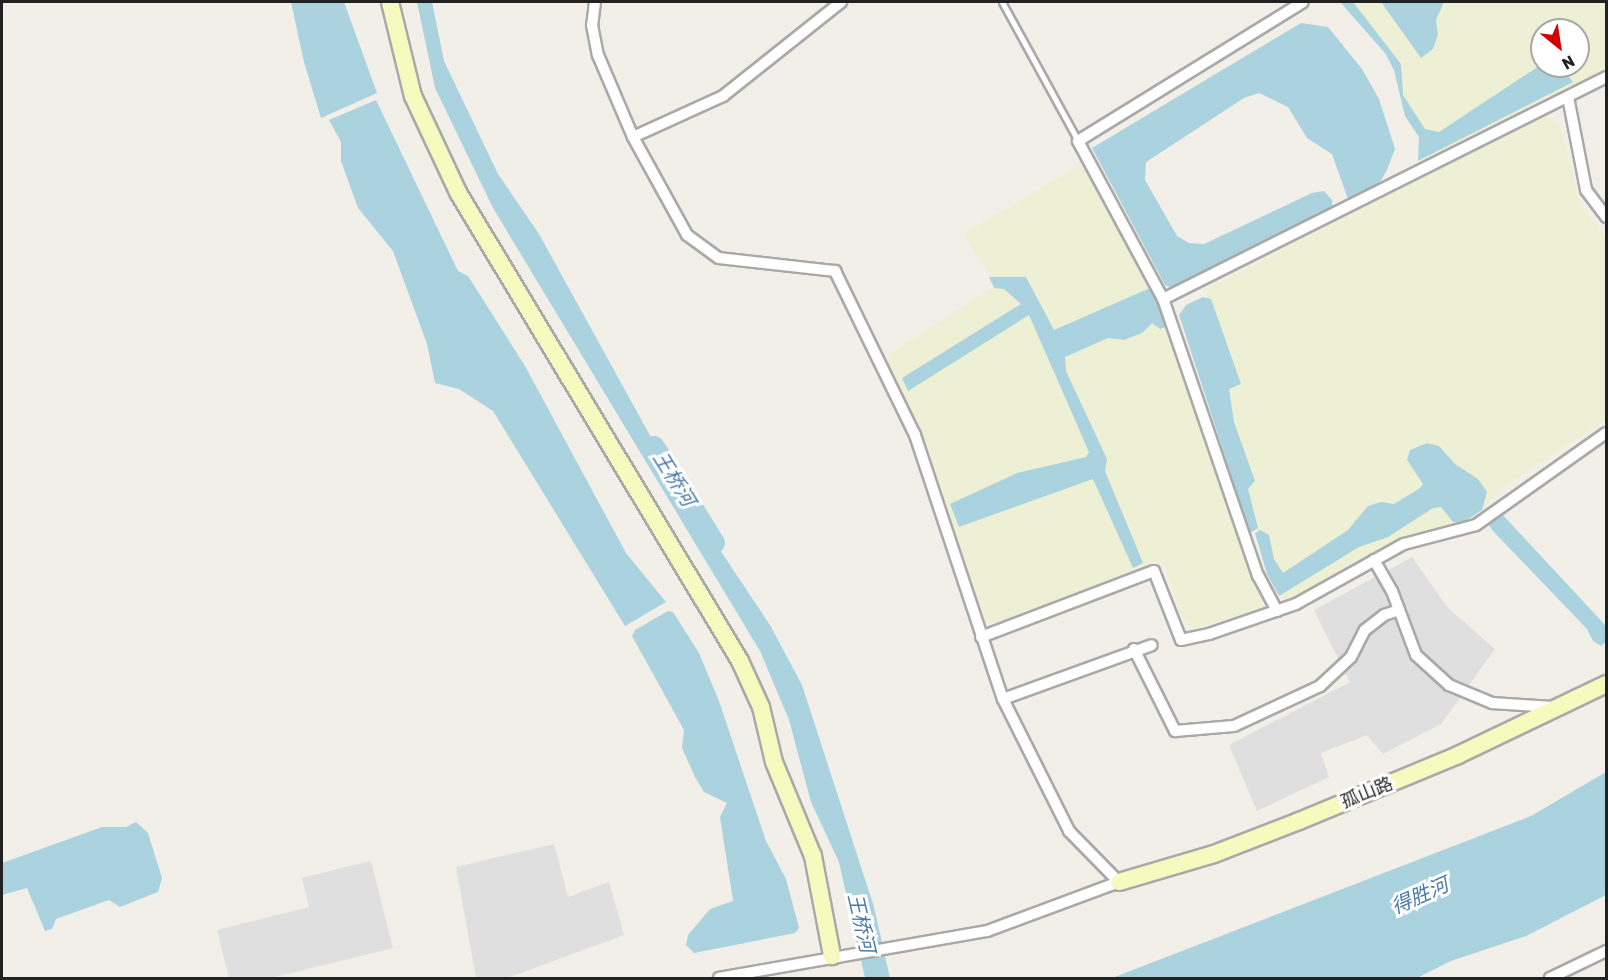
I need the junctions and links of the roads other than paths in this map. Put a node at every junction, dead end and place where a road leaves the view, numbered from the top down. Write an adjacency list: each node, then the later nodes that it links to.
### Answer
1 (390, 2): 24 (street)
2 (595, 2): 8 (street)
3 (841, 2): 8 (street)
4 (1002, 2): 9 (lane)
5 (1303, 2): 9 (street)
6 (1606, 77): 7 (street)
7 (1568, 97): 10 (street); 11 (street)
8 (633, 137): 16 (street)
9 (1078, 141): 11 (street)
10 (1606, 217)
11 (1163, 299): 15 (street)
12 (1606, 433): 13 (street)
13 (1374, 560): 14 (street); 15 (street)
14 (1399, 610): 18 (street); 21 (street)
15 (1277, 611): 16 (street)
16 (981, 637): 20 (street)
17 (1152, 645): 18 (street)
18 (1134, 650): 20 (street)
19 (1606, 684): 21 (street, 孤山路)
20 (1003, 699): 22 (street)
21 (1559, 708): 22 (street, 孤山路)
22 (1119, 882): 24 (street)
23 (1606, 951): 26 (street)
24 (832, 956): 25 (street)
25 (719, 978)
26 (1550, 978)

